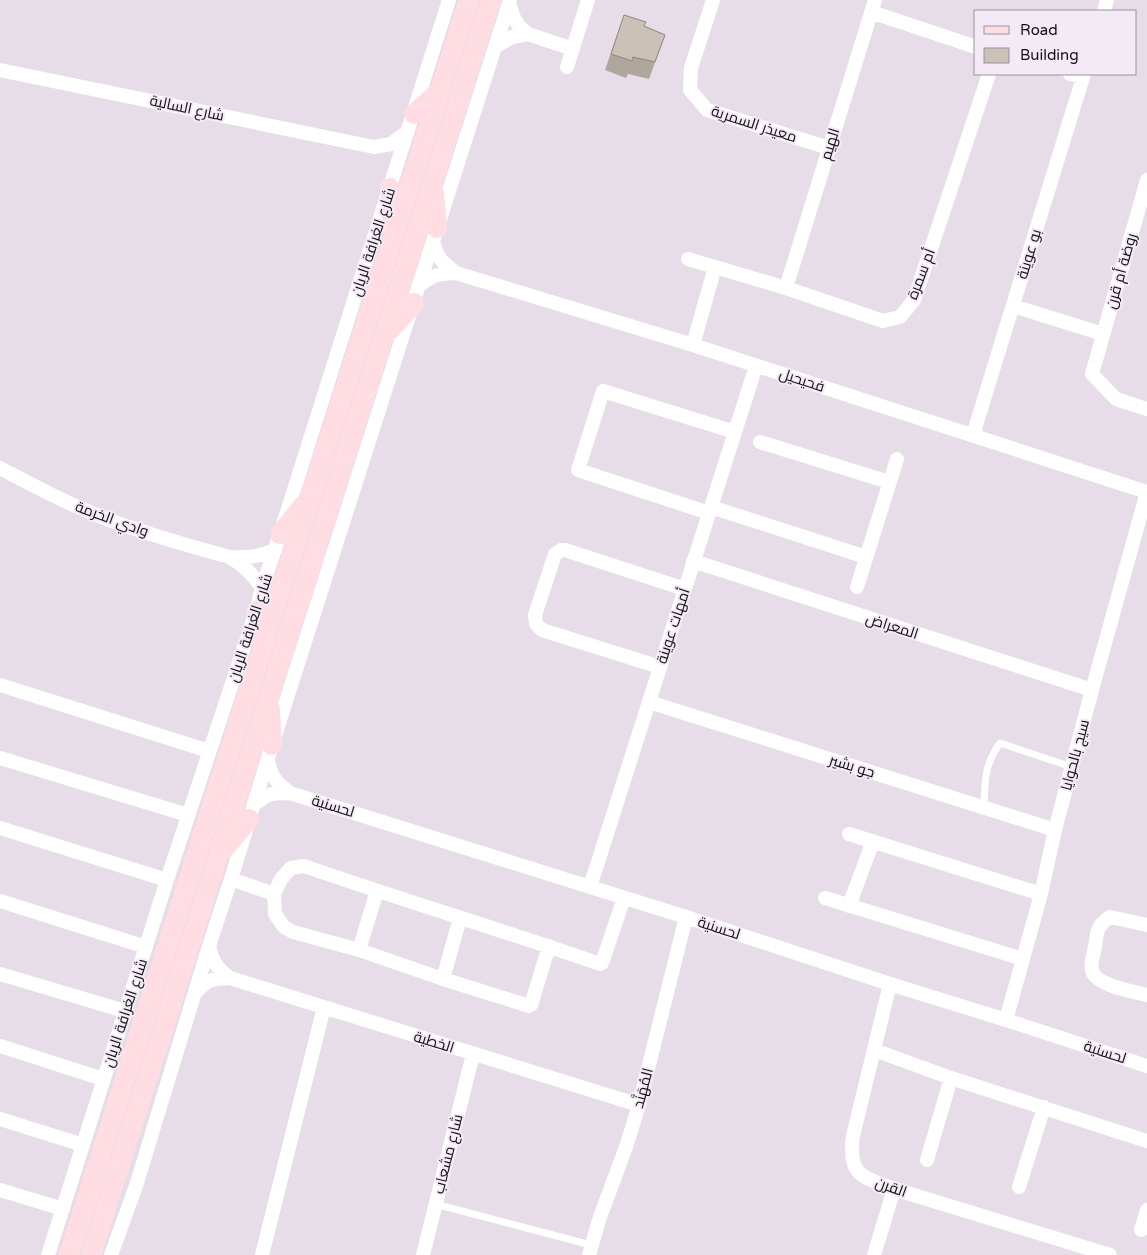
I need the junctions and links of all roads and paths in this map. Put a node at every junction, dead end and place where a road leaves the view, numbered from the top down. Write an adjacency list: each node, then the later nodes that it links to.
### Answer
1 (449, 0): 16 (street, شارع الغرافة الريان)
2 (469, 0): 15 (main road, شارع الغرافة الريان)
3 (588, 0): 10 (street)
4 (713, 0): 18 (street, معيذر السمرية)
5 (504, 1): 7 (street); 9 (street); 21 (main road)
6 (873, 6): 8 (street); 18 (street, الهيم)
7 (528, 34): 9 (street); 10 (street)
8 (974, 46)
9 (495, 47): 23 (street)
10 (573, 49): 11 (street)
11 (567, 67)
12 (0, 70): 17 (street, شارع السالية)
13 (989, 75): 27 (street, أم سمرة)
14 (1079, 75): 29 (street, بو عوينة)
15 (439, 92): 16 (main road); 22 (main road, شارع الغرافة الريان)
16 (411, 122): 17 (street); 19 (street, شارع الغرافة الريان)
17 (374, 148): 19 (street)
18 (829, 148): 27 (street, الهيم)
19 (392, 180): 22 (main road); 44 (street, شارع الغرافة الريان)
20 (1147, 180): 30 (street, روضة أم قرن)
21 (433, 182): 23 (main road); 31 (main road)
22 (394, 235): 42 (main road, شارع الغرافة الريان)
23 (435, 235): 26 (street, فحيحيل); 28 (street)
24 (688, 259): 25 (street, أم سمرة)
25 (715, 267): 27 (street, أم سمرة); 32 (street)
26 (456, 273): 28 (street, فحيحيل); 32 (street, فحيحيل)
27 (786, 288)
28 (417, 294): 31 (main road); 59 (street)
29 (1013, 306): 30 (street); 36 (street, بو عوينة)
30 (1103, 334): 34 (street, روضة أم قرن)
31 (384, 338): 56 (main road)
32 (693, 346): 33 (street, فحيحيل)
33 (756, 366): 35 (street, أمهات عوينة); 36 (street, فحيحيل)
34 (1147, 409)
35 (734, 432): 43 (street, أمهات عوينة); 43 (street)
36 (972, 435): 41 (street, فحيحيل)
37 (760, 442): 40 (street)
38 (897, 458): 40 (street)
39 (0, 468): 46 (street, وادي الخرمة)
40 (890, 482): 45 (street)
41 (1147, 492): 55 (street, سيج بالحوايا)
42 (311, 495): 44 (main road); 52 (main road, شارع الغرافة الريان)
43 (710, 510): 45 (street); 47 (street, أمهات عوينة)
44 (278, 542): 46 (street, وادي الخرمة); 49 (street, شارع الغرافة الريان)
45 (866, 556): 48 (street)
46 (229, 557): 49 (street, وادي الخرمة)
47 (694, 561): 50 (street, أمهات عوينة); 55 (street, المعراض)
48 (857, 587)
49 (262, 588): 51 (street, شارع الغرافة الريان)
50 (685, 589): 53 (street, أمهات عوينة); 53 (street)
51 (256, 611): 52 (main road); 58 (street, شارع الغرافة الريان)
52 (264, 647): 120 (main road, شارع الغرافة الريان)
53 (660, 667): 57 (street, أمهات عوينة)
54 (0, 685): 58 (street)
55 (1092, 690): 61 (street, سيج بالحوايا)
56 (269, 697): 59 (main road); 70 (main road)
57 (649, 702): 63 (street, جو بشير); 73 (street, أمهات عوينة)
58 (209, 751): 65 (street, شارع الغرافة الريان)
59 (270, 753): 62 (street, لحسنية); 64 (street)
60 (0, 758): 65 (street)
61 (1072, 767): 63 (lane); 67 (street, سيج بالحوايا)
62 (290, 793): 64 (street, لحسنية); 73 (street, لحسنية)
63 (984, 807): 67 (street, جو بشير)
64 (251, 812): 70 (main road); 71 (street)
65 (188, 815): 72 (street, شارع الغرافة الريان)
66 (0, 828): 72 (street)
67 (1055, 830): 76 (street, سيج بالحوايا)
68 (849, 834): 69 (street)
69 (873, 842): 76 (street); 80 (street)
70 (218, 857): 121 (main road)
71 (231, 879): 75 (street); 84 (street)
72 (167, 880): 86 (street, شارع الغرافة الريان)
73 (590, 886): 77 (street, لحسنية)
74 (377, 891): 75 (street); 82 (street); 87 (street)
75 (274, 894): 87 (street)
76 (1041, 894): 88 (street, سيج بالحوايا)
77 (624, 898): 81 (street, لحسنية); 85 (street)
78 (825, 898): 80 (street)
79 (0, 901): 86 (street)
80 (849, 906): 88 (street)
81 (686, 917): 92 (street, لحسنية); 104 (street, المُهَنَّد)
82 (460, 918): 85 (street); 91 (street)
83 (1147, 926): 94 (street)
84 (209, 946): 90 (street); 93 (street)
85 (549, 946): 91 (street)
86 (146, 947): 96 (street, شارع الغرافة الريان)
87 (359, 950): 91 (street)
88 (1023, 959): 97 (street, سيج بالحوايا)
89 (0, 974): 96 (street)
90 (230, 978): 93 (street, الخطية); 95 (street, الخطية)
91 (443, 979)
92 (890, 984): 97 (street, لحسنية); 99 (street, القرن)
93 (194, 993): 122 (street)
94 (1147, 994)
95 (324, 1008): 100 (street, الخطية); 123 (street)
96 (126, 1011): 103 (street, شارع الغرافة الريان)
97 (1006, 1020): 101 (street, لحسنية)
98 (0, 1046): 103 (street)
99 (874, 1050): 102 (street); 111 (street, القرن)
100 (473, 1054): 104 (street, الخطية); 113 (street, شارع مشعاب)
101 (1147, 1066)
102 (951, 1078): 105 (street); 109 (street)
103 (103, 1079): 108 (street, شارع الغرافة الريان)
104 (639, 1105): 117 (street, المُهَنَّد)
105 (1044, 1107): 107 (street); 110 (street)
106 (0, 1119): 108 (street)
107 (1147, 1141)
108 (83, 1145): 114 (street, شارع الغرافة الريان)
109 (927, 1160)
110 (1019, 1187)
111 (894, 1189): 118 (street, القرن); 125 (street)
112 (0, 1190): 114 (street)
113 (435, 1204): 117 (lane); 124 (street, شارع مشعاب)
114 (62, 1209): 119 (street, شارع الغرافة الريان)
115 (1147, 1210): 116 (street)
116 (1141, 1230)
117 (590, 1250)
118 (1087, 1252): 126 (street, القرن)
119 (48, 1255)
120 (69, 1255)
121 (92, 1255)
122 (111, 1255)
123 (262, 1255)
124 (423, 1255)
125 (874, 1255)
126 (1110, 1255)

